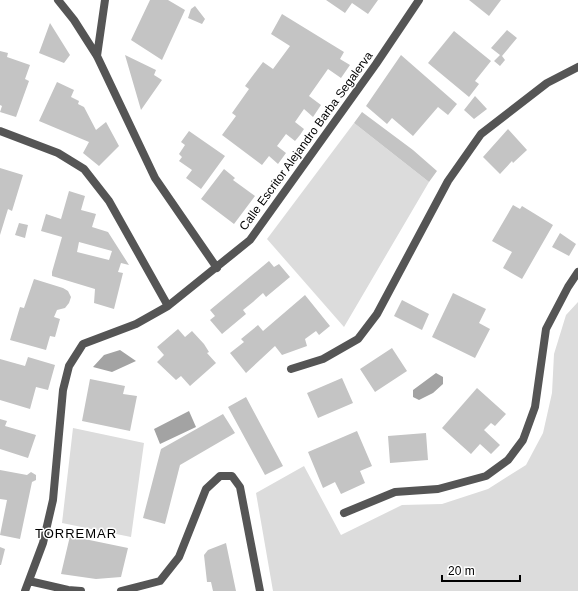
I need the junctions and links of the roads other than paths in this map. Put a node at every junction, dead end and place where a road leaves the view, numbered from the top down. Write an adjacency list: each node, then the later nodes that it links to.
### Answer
1 (58, 0): 4 (street)
2 (105, 0): 4 (street)
3 (420, 0): 7 (street, Calle Escritor Alejandro Barba Segalerva)
4 (97, 56): 7 (street)
5 (578, 67): 10 (street)
6 (0, 131): 9 (street)
7 (217, 268): 9 (street, Calle Escritor Alejandro Barba Segalerva)
8 (578, 272): 11 (street)
9 (168, 306): 12 (street, Calle Escritor Alejandro Barba Segalerva)
10 (291, 369)
11 (344, 513)
12 (29, 581): 13 (street, Calle Escritor Alejandro Barba Segalerva); 14 (street)
13 (25, 591)
14 (81, 591)
15 (121, 591): 16 (street)
16 (260, 591)

